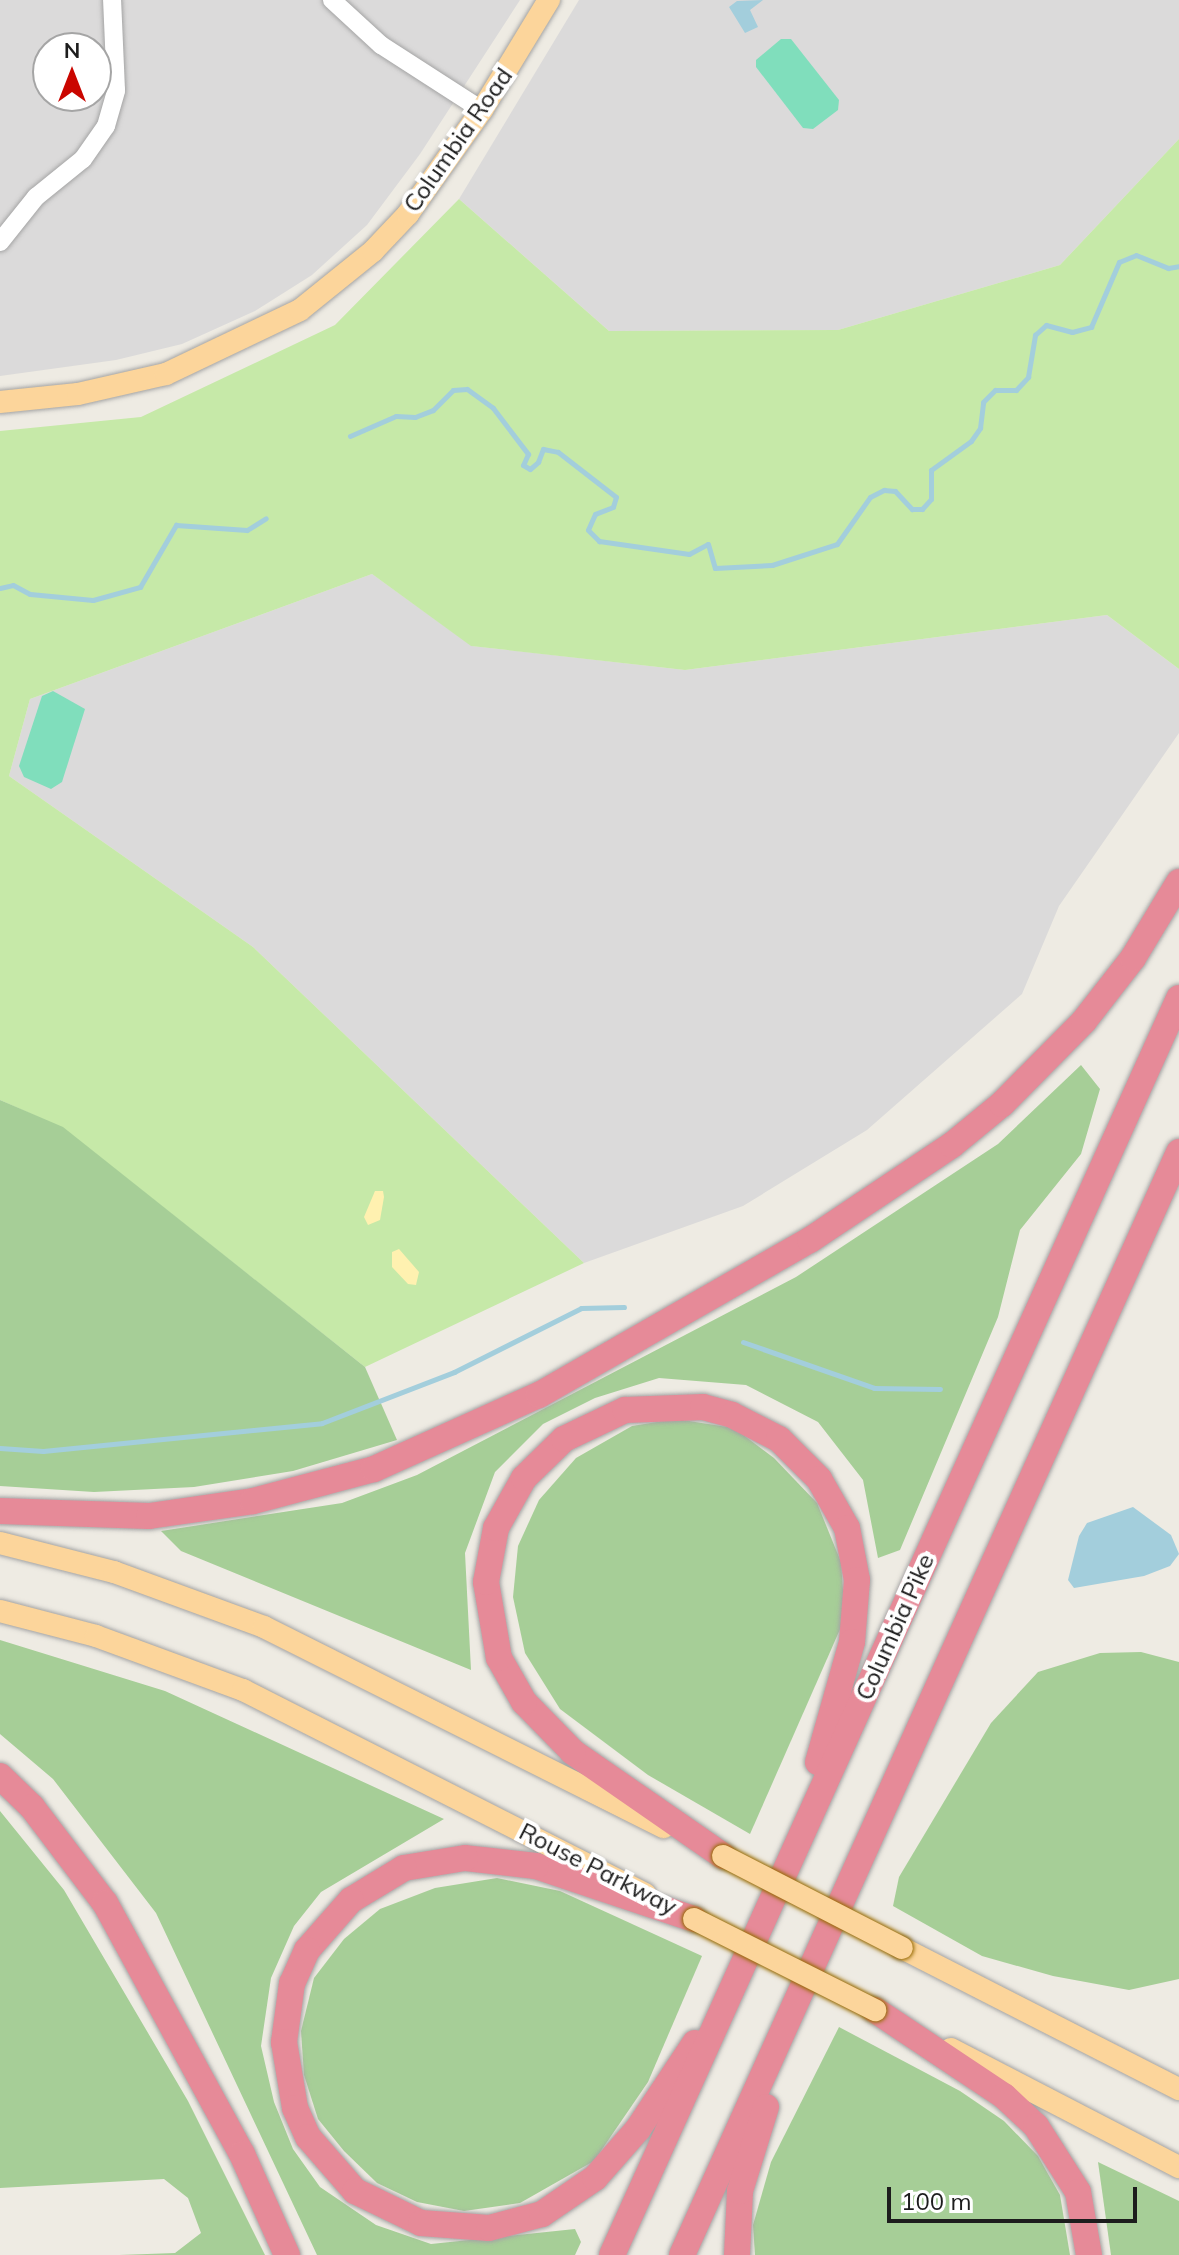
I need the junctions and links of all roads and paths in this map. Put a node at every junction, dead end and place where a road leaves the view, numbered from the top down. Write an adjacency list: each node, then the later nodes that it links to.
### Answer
1 (112, 0): 5 (street)
2 (332, 0): 4 (street)
3 (549, 0): 4 (main road, Columbia Road)
4 (482, 110): 6 (main road, Columbia Road)
5 (0, 242)
6 (0, 402)
7 (1179, 882): 10 (highway)
8 (1179, 998): 15 (highway, Columbia Pike)
9 (1179, 1152): 19 (highway)
10 (0, 1511)
11 (0, 1543): 14 (main road)
12 (0, 1611): 16 (main road, Rouse Parkway)
13 (0, 1776): 22 (highway)
14 (723, 1856): 15 (highway); 20 (main road, bridge)
15 (768, 1912): 17 (highway, Columbia Pike)
16 (694, 1919): 17 (highway); 18 (main road, Rouse Parkway, bridge)
17 (738, 1981): 23 (highway, Columbia Pike)
18 (875, 2010): 21 (main road, Rouse Parkway); 26 (highway)
19 (795, 2011): 24 (highway); 25 (highway)
20 (1179, 2089)
21 (1179, 2167)
22 (287, 2255)
23 (612, 2255)
24 (682, 2255)
25 (737, 2255)
26 (1089, 2255)

